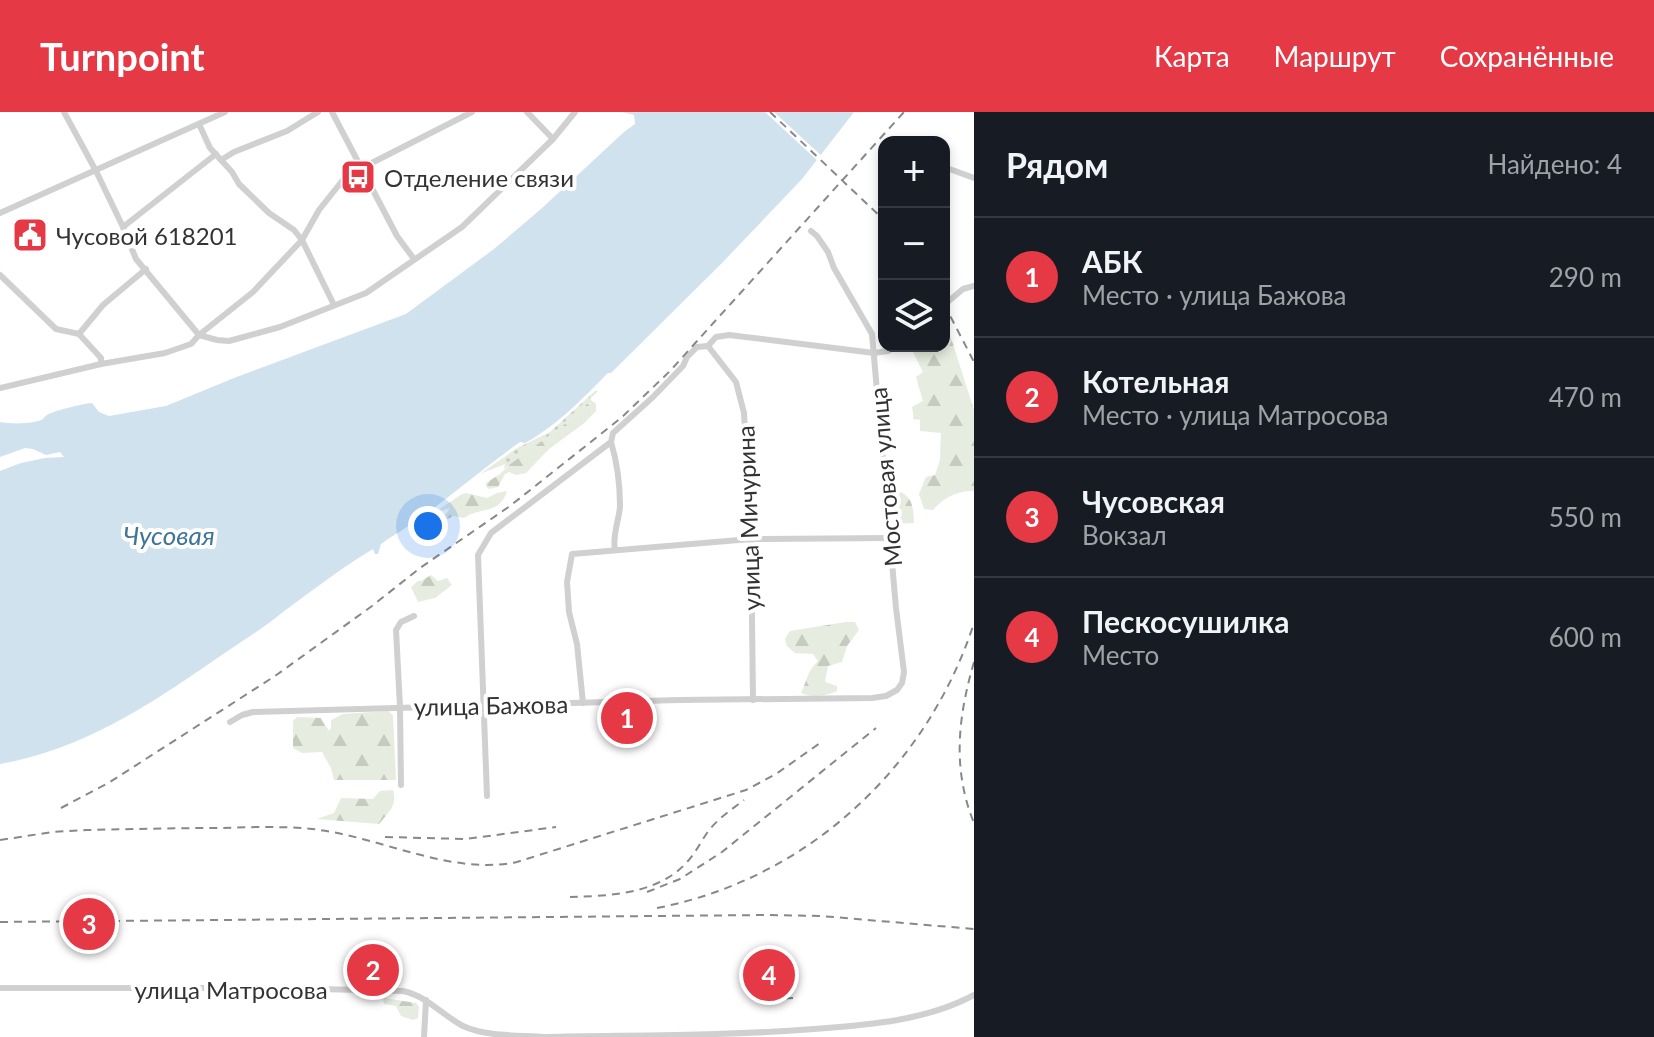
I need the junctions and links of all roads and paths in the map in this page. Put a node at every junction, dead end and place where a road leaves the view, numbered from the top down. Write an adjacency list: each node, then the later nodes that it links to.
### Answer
1 (64, 112): 13 (street)
2 (225, 112): 8 (street)
3 (318, 112): 10 (street)
4 (332, 112): 12 (street)
5 (472, 112): 12 (street)
6 (527, 112): 9 (street)
7 (575, 112): 9 (street)
8 (199, 124): 10 (street); 13 (street)
9 (553, 139): 19 (street)
10 (218, 157): 16 (street); 18 (street)
11 (950, 169): 14 (street)
12 (361, 170): 18 (street); 19 (street)
13 (96, 171): 15 (street); 16 (street)
14 (974, 178)
15 (0, 213)
16 (123, 227): 20 (street)
17 (811, 231): 29 (street, Мостовая улица)
18 (302, 240): 24 (street); 26 (street)
19 (414, 259): 24 (street)
20 (146, 269): 25 (street); 26 (street)
21 (0, 275): 25 (street)
22 (974, 286): 23 (street)
23 (950, 300)
24 (334, 305): 26 (street)
25 (79, 334): 30 (street)
26 (199, 335): 30 (street)
27 (708, 346): 29 (street); 32 (street); 34 (street, улица Мичурина)
28 (881, 352): 29 (street)
29 (874, 353): 33 (street, Мостовая улица)
30 (101, 364): 31 (street)
31 (0, 388)
32 (611, 442): 35 (street); 40 (street)
33 (891, 538): 34 (street); 37 (street, Мостовая улица)
34 (751, 539): 35 (street); 38 (street, улица Мичурина)
35 (615, 550): 39 (street)
36 (414, 616): 41 (street)
37 (897, 690): 38 (street, улица Бажова)
38 (753, 700): 39 (street, улица Бажова)
39 (583, 703): 40 (street, улица Бажова)
40 (484, 705): 41 (street, улица Бажова); 44 (street)
41 (400, 707): 42 (street, улица Бажова); 43 (street)
42 (230, 722)
43 (401, 785)
44 (487, 796)
45 (0, 988): 47 (street, улица Матросова)
46 (974, 995): 47 (street, улица Матросова)
47 (426, 1000): 48 (street)
48 (424, 1037)

